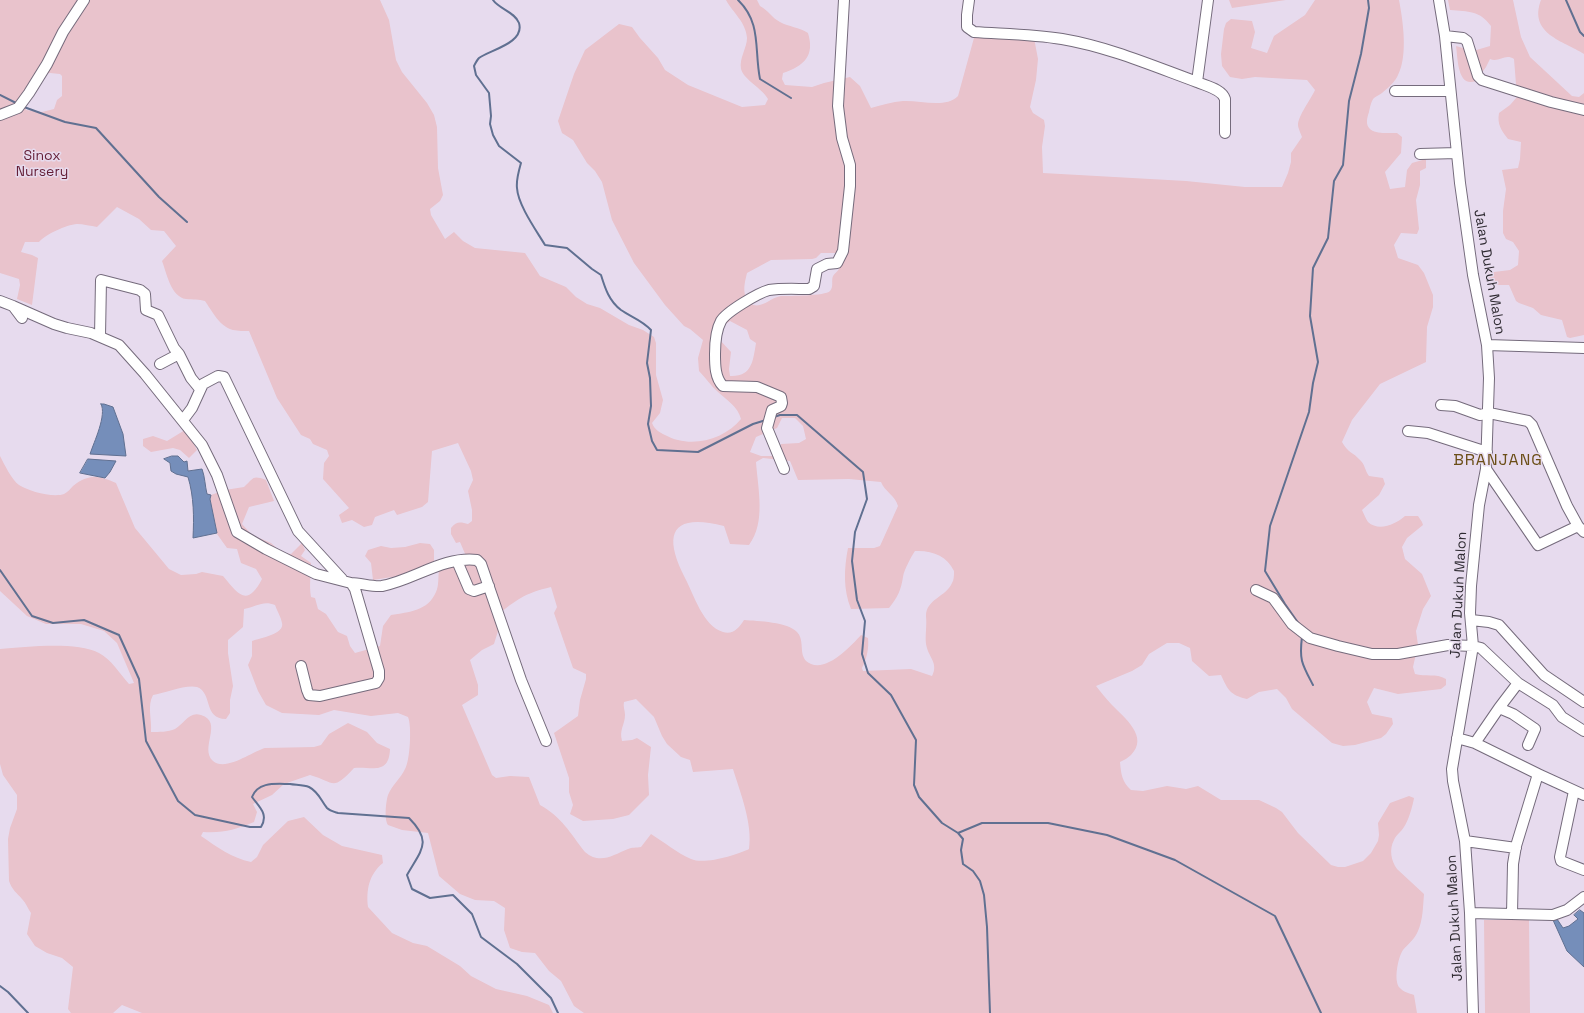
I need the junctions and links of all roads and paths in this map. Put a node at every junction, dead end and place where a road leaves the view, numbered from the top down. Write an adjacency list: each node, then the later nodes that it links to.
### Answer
1 (84, 0): 11 (street)
2 (844, 0): 29 (street)
3 (969, 0): 7 (street)
4 (1208, 0): 7 (street)
5 (1439, 0): 6 (street, Jalan Dukuh Malon)
6 (1445, 36): 9 (street, Jalan Dukuh Malon); 10 (street)
7 (1197, 82): 12 (street)
8 (1395, 91): 9 (street)
9 (1450, 91): 13 (street, Jalan Dukuh Malon)
10 (1584, 110)
11 (0, 115)
12 (1225, 133)
13 (1457, 153): 14 (street); 19 (street, Jalan Dukuh Malon)
14 (1420, 154)
15 (0, 301): 16 (street)
16 (13, 306): 17 (street); 18 (street)
17 (22, 318)
18 (100, 336): 21 (street); 26 (street)
19 (1487, 345): 20 (street); 25 (street, Jalan Dukuh Malon)
20 (1584, 348)
21 (179, 354): 22 (street); 23 (street)
22 (160, 364)
23 (200, 389): 26 (street); 33 (street)
24 (1441, 405): 25 (street)
25 (1489, 413): 28 (street, Jalan Dukuh Malon); 31 (street)
26 (183, 420): 33 (street)
27 (1408, 431): 28 (street)
28 (1487, 452): 30 (street, Jalan Dukuh Malon)
29 (784, 469)
30 (1486, 469): 31 (street); 36 (street, Jalan Dukuh Malon)
31 (1581, 529)
32 (457, 561): 33 (street); 34 (street); 34 (street)
33 (346, 581): 38 (street)
34 (488, 586): 44 (street)
35 (1256, 590): 37 (street)
36 (1471, 620): 37 (street, Jalan Dukuh Malon); 40 (street)
37 (1472, 646): 39 (street); 43 (street, Jalan Dukuh Malon)
38 (301, 666)
39 (1518, 683): 41 (street); 42 (street)
40 (1584, 702)
41 (1499, 708): 45 (street); 46 (street)
42 (1584, 731)
43 (1457, 738): 45 (street); 50 (street, Jalan Dukuh Malon)
44 (546, 741)
45 (1475, 743): 47 (street)
46 (1528, 745)
47 (1538, 774): 48 (street); 51 (street)
48 (1574, 791): 49 (street); 52 (street)
49 (1584, 795)
50 (1465, 841): 51 (street); 54 (street, Jalan Dukuh Malon)
51 (1516, 848): 55 (street)
52 (1584, 870)
53 (1584, 897): 55 (street)
54 (1470, 913): 55 (street); 56 (street, Jalan Dukuh Malon)
55 (1512, 914)
56 (1473, 1013)

